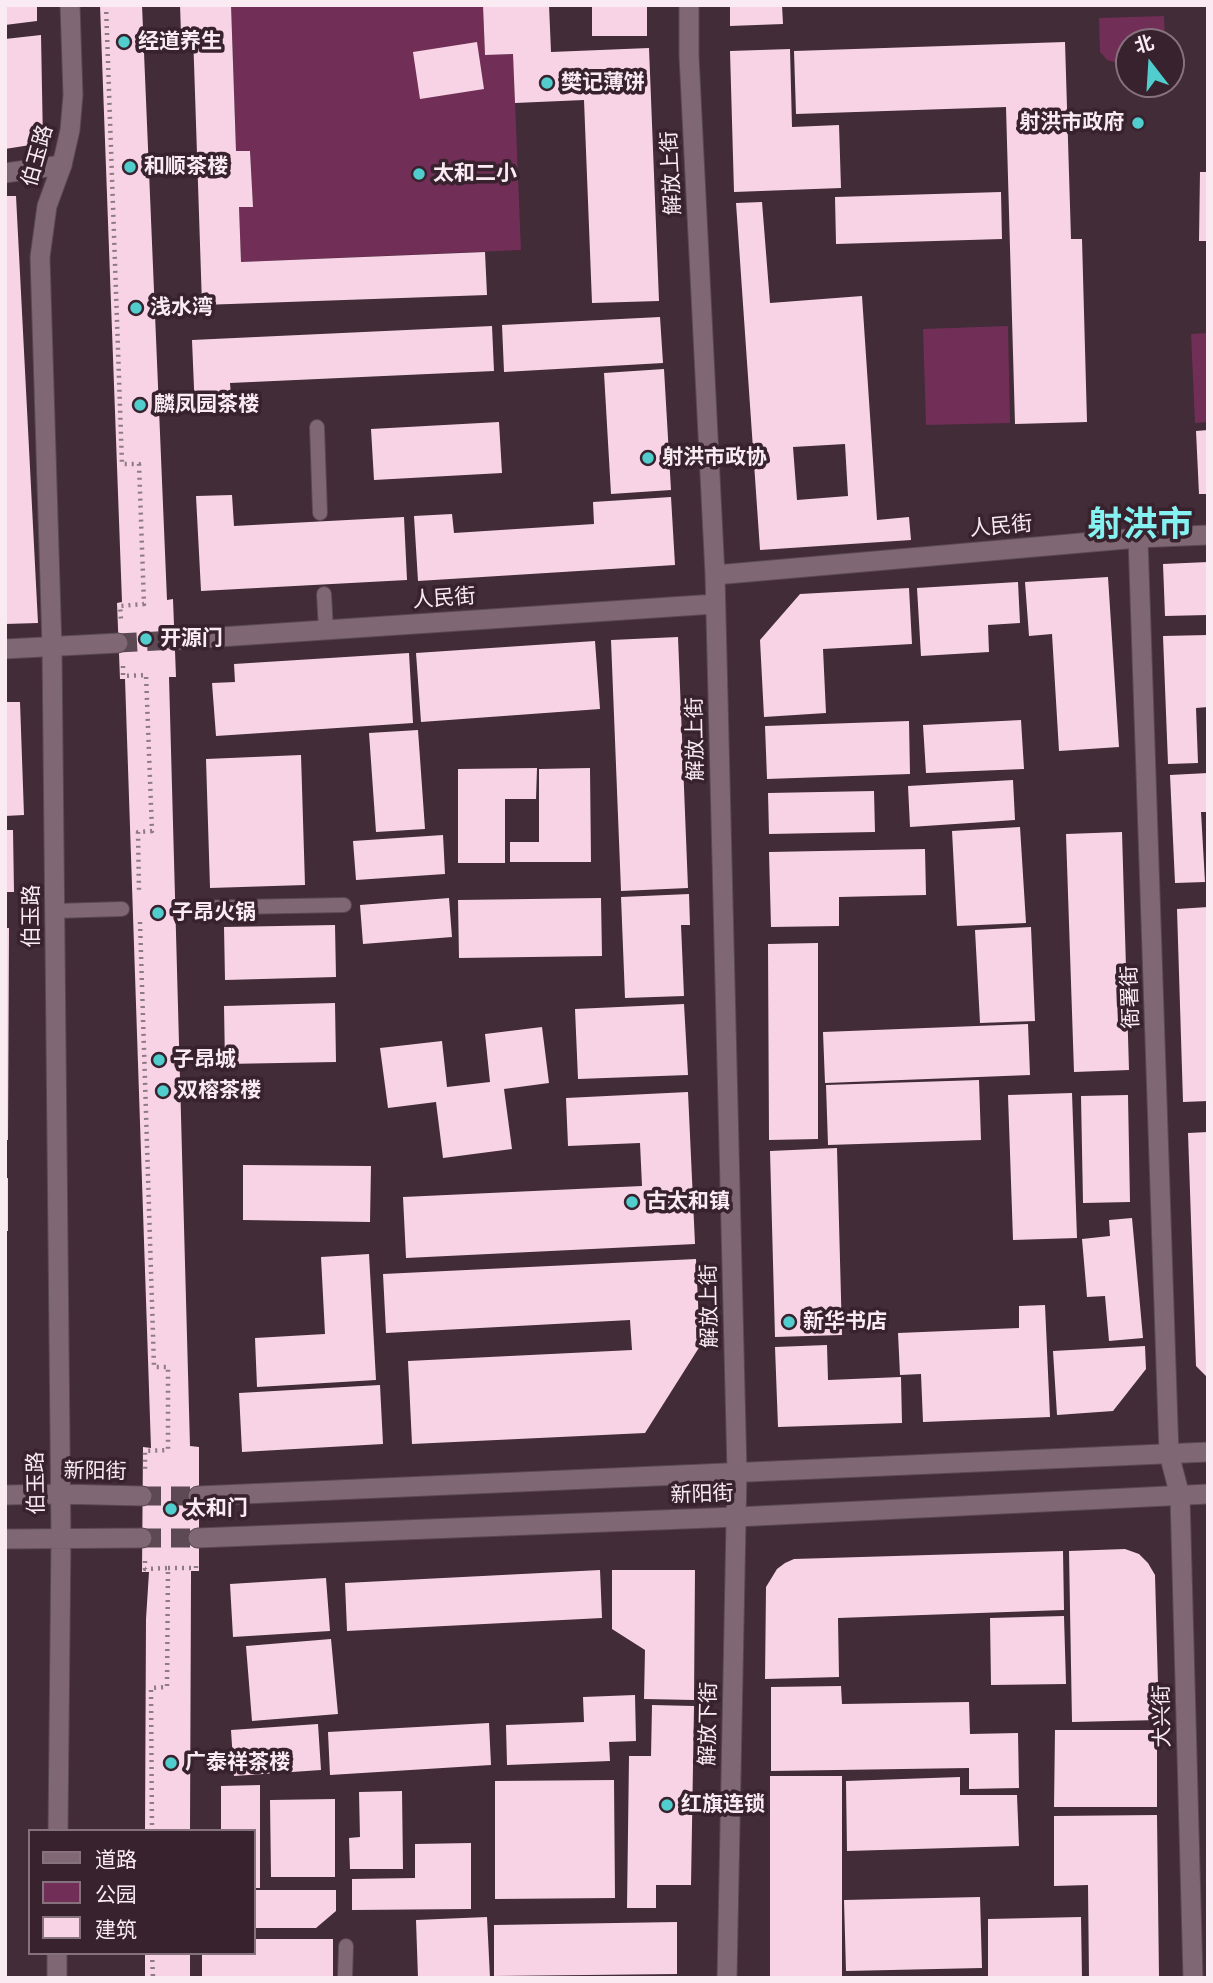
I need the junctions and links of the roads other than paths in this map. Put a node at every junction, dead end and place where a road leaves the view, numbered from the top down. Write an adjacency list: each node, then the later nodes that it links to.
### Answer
1 (69, 5): 3 (street, 伯玉路)
2 (689, 5): 9 (street, 解放上街)
3 (62, 164): 4 (street); 15 (street, 伯玉路)
4 (5, 173)
5 (317, 427): 6 (lane)
6 (320, 513)
7 (1208, 535): 8 (street, 人民街)
8 (1138, 538): 9 (street, 人民街); 22 (street, 衙署街)
9 (715, 575): 11 (street, 解放上街)
10 (324, 594): 12 (lane)
11 (715, 604): 12 (street, 人民街); 23 (street, 解放上街)
12 (327, 629): 14 (street, 人民街)
13 (120, 636): 15 (street)
14 (174, 640)
15 (52, 647): 16 (street); 20 (street, 伯玉路)
16 (5, 649)
17 (344, 905): 18 (lane)
18 (186, 908)
19 (122, 909): 20 (lane)
20 (55, 911): 25 (street, 伯玉路)
21 (1208, 1452): 22 (street, 新阳街)
22 (1169, 1454): 23 (street, 新阳街); 29 (street, 大兴街)
23 (737, 1472): 28 (street, 新阳街); 30 (street, 解放下街)
24 (144, 1486): 25 (street, 新阳街)
25 (59, 1494): 27 (street, 新阳街); 31 (street, 伯玉路)
26 (1208, 1494): 29 (street, 新阳街)
27 (5, 1495)
28 (198, 1496)
29 (1180, 1496): 30 (street, 新阳街); 41 (street, 大兴街)
30 (736, 1517): 32 (street, 新阳街); 40 (street, 解放下街)
31 (61, 1538): 33 (street); 34 (street); 35 (street, 伯玉路)
32 (198, 1538)
33 (5, 1539)
34 (143, 1547)
35 (58, 1829)
36 (346, 1946): 39 (lane)
37 (57, 1955): 38 (street)
38 (57, 1978)
39 (345, 1978)
40 (727, 1978)
41 (1193, 1978)

